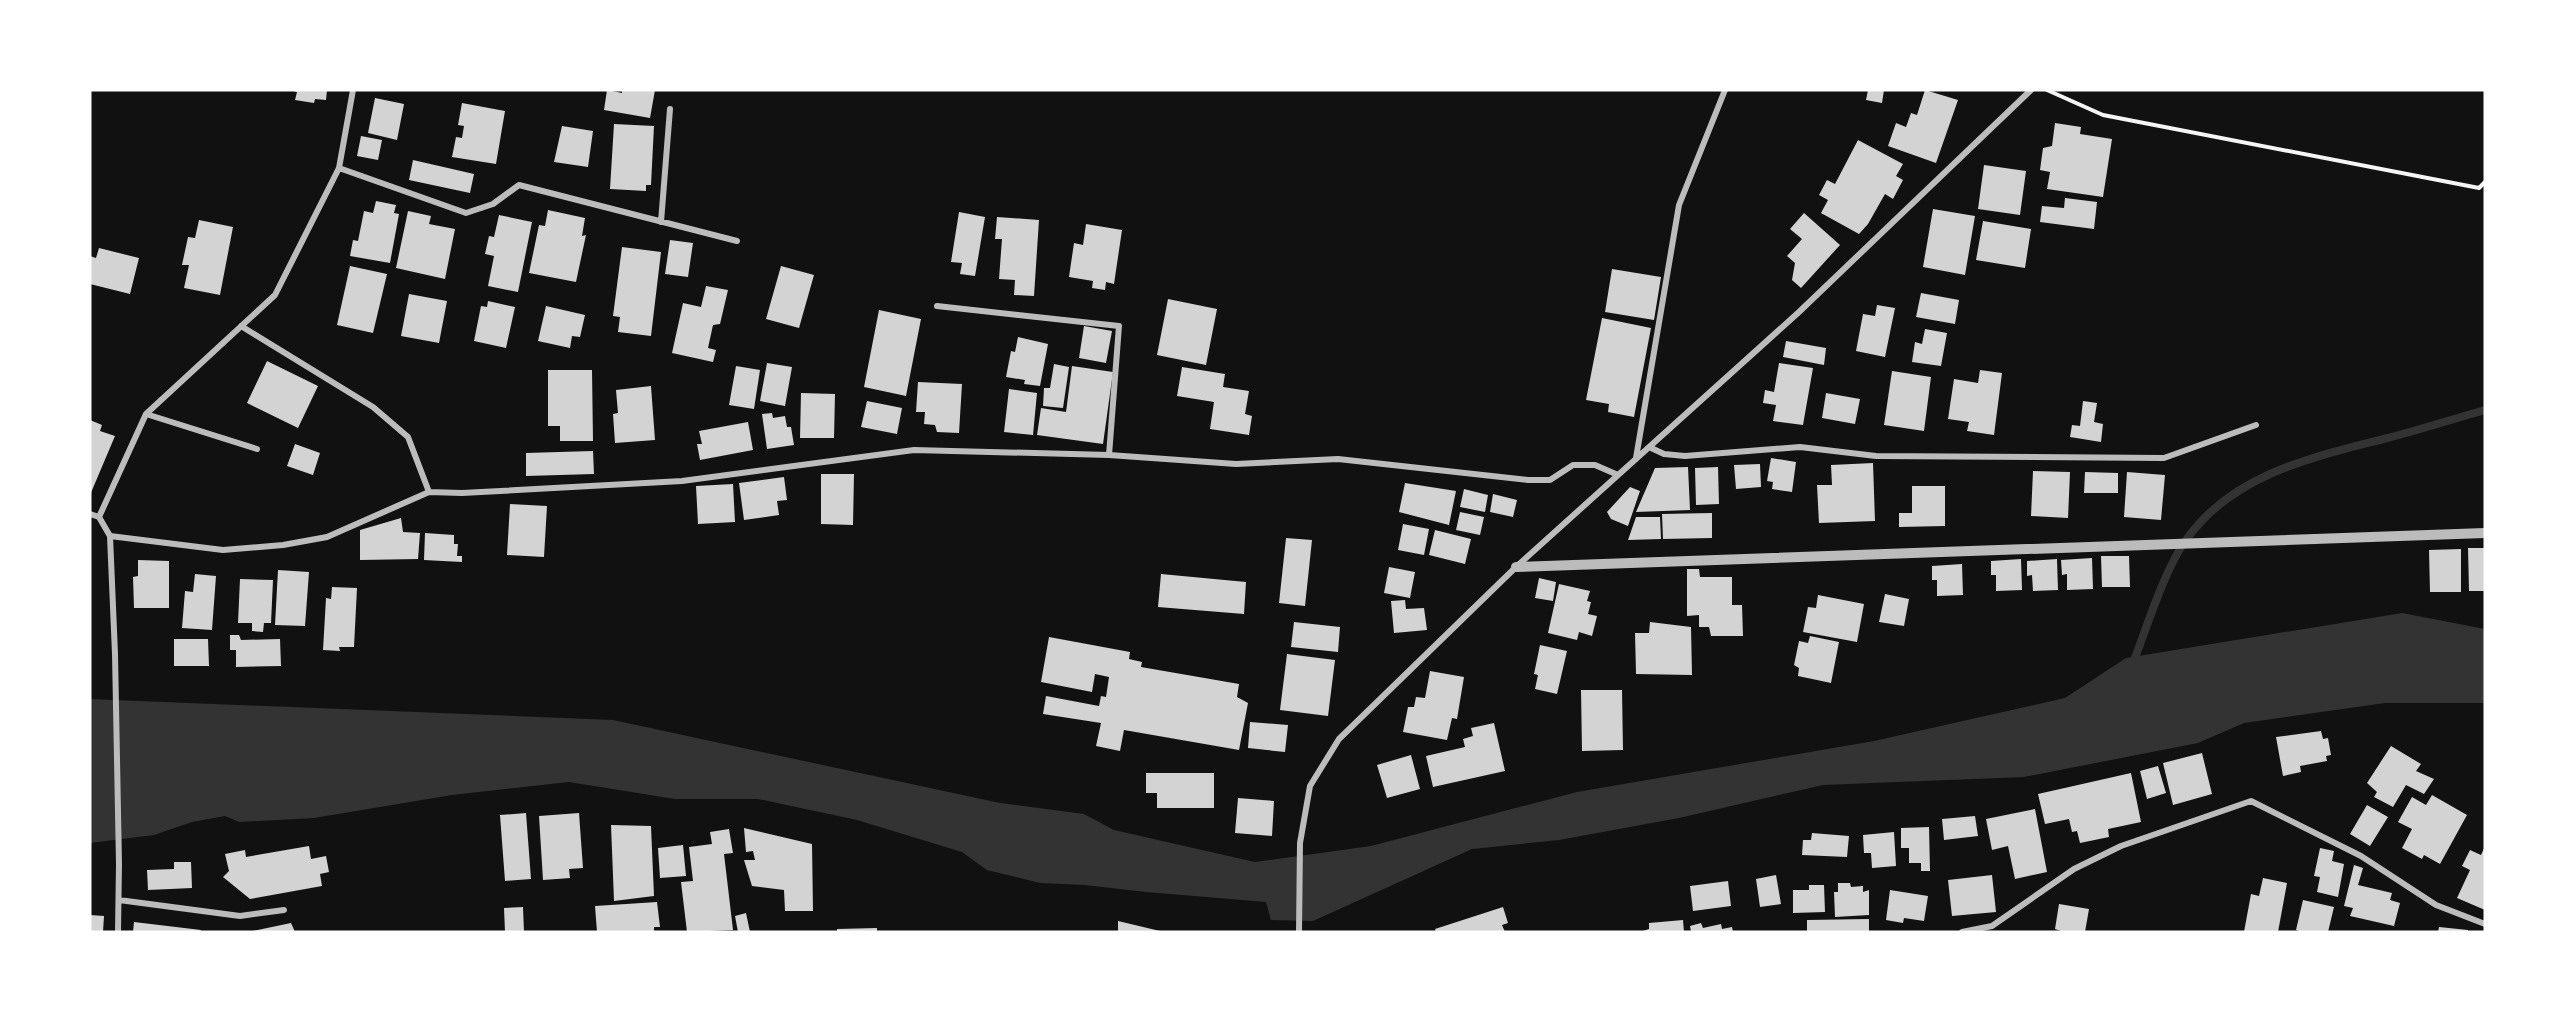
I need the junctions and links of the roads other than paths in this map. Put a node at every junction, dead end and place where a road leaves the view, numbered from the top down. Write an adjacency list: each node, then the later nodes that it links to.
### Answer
1 (353, 90): 5 (street)
2 (1725, 90): 15 (street)
3 (2031, 90): 12 (street)
4 (670, 109): 6 (street)
5 (339, 168): 6 (street); 9 (street)
6 (661, 222): 7 (street)
7 (736, 241)
8 (937, 306): 14 (street)
9 (241, 326): 10 (street); 17 (street)
10 (146, 414): 13 (street); 19 (street)
11 (2256, 425): 12 (street)
12 (1649, 447): 15 (street)
13 (257, 449)
14 (1109, 455): 16 (street); 17 (street)
15 (1636, 459): 16 (street)
16 (1618, 475): 22 (street)
17 (429, 492): 21 (street)
18 (90, 514): 19 (street)
19 (99, 517): 21 (street)
20 (2485, 533): 22 (street)
21 (110, 536): 23 (street)
22 (1516, 567): 27 (street)
23 (119, 900): 24 (street); 26 (street)
24 (284, 910)
25 (2485, 924): 28 (street)
26 (118, 932)
27 (1299, 932)
28 (1962, 932)

